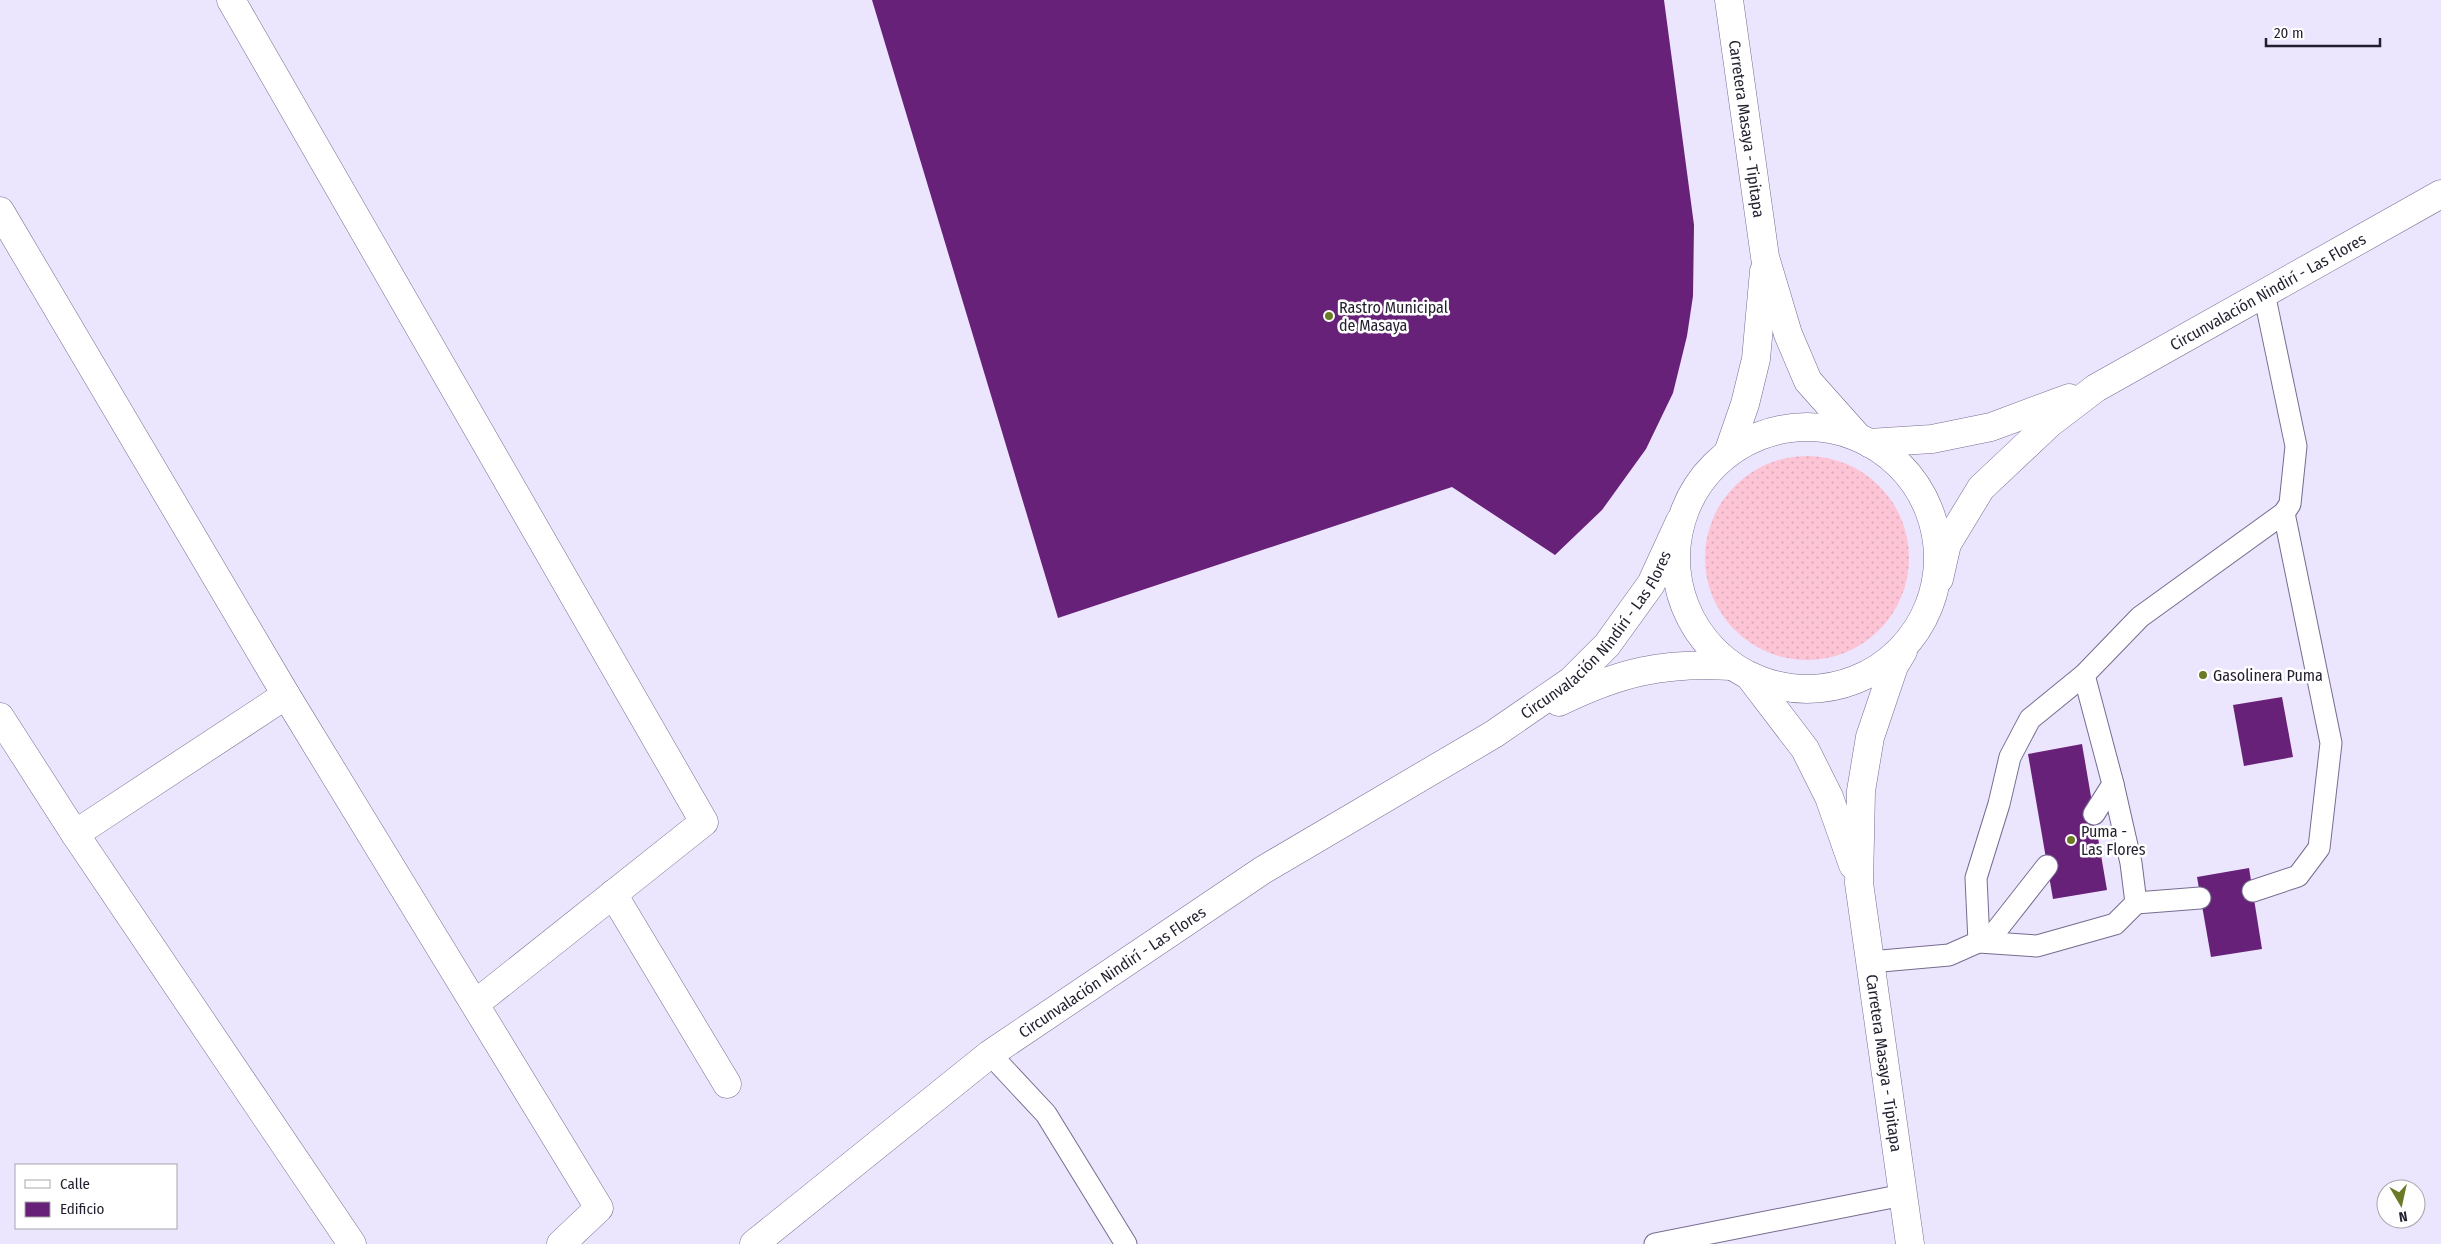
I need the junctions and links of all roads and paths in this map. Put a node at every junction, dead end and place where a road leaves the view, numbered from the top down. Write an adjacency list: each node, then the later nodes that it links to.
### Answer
1 (231, 0): 25 (main road)
2 (1729, 0): 5 (main road, Carretera Masaya - Tipitapa)
3 (2441, 194): 6 (main road, Circunvalación Nindirí - Las Flores)
4 (0, 211): 16 (main road)
5 (1765, 258): 8 (main road, Carretera Masaya - Tipitapa); 9 (main road, Carretera Masaya - Tipitapa)
6 (2264, 293): 7 (main road, Circunvalación Nindirí - Las Flores); 10 (lane)
7 (2096, 388): 8 (main road, Circunvalación Nindirí - Las Flores); 12 (main road, Circunvalación Nindirí - Las Flores)
8 (1863, 439): 9 (main road); 12 (main road)
9 (1728, 453): 11 (main road)
10 (2284, 513): 15 (lane); 24 (lane)
11 (1680, 521): 14 (main road); 18 (main road, Circunvalación Nindirí - Las Flores)
12 (1939, 580): 13 (main road, Circunvalación Nindirí - Las Flores)
13 (1905, 648): 14 (main road); 23 (main road, Carretera Masaya - Tipitapa)
14 (1741, 672): 18 (main road, Circunvalación Nindirí - Las Flores); 23 (main road, Carretera Masaya - Tipitapa)
15 (2084, 674): 19 (lane); 28 (lane)
16 (286, 695): 21 (main road); 30 (main road)
17 (0, 717): 21 (main road)
18 (1494, 734): 31 (main road, Circunvalación Nindirí - Las Flores)
19 (2113, 784): 20 (lane); 27 (lane)
20 (2094, 814)
21 (75, 834): 34 (main road)
22 (2048, 866): 28 (lane)
23 (1859, 883): 29 (main road, Carretera Masaya - Tipitapa)
24 (2253, 891)
25 (613, 894): 30 (main road); 32 (main road)
26 (2200, 898): 27 (lane)
27 (2136, 903): 28 (lane)
28 (1979, 942): 29 (lane)
29 (1870, 962): 33 (main road, Carretera Masaya - Tipitapa)
30 (475, 1004): 35 (main road)
31 (990, 1054): 36 (main road, Circunvalación Nindirí - Las Flores); 37 (lane)
32 (727, 1084)
33 (1903, 1195): 38 (lane); 39 (main road, Carretera Masaya - Tipitapa)
34 (352, 1244)
35 (562, 1244)
36 (754, 1244)
37 (1126, 1244)
38 (1655, 1244)
39 (1910, 1244)

